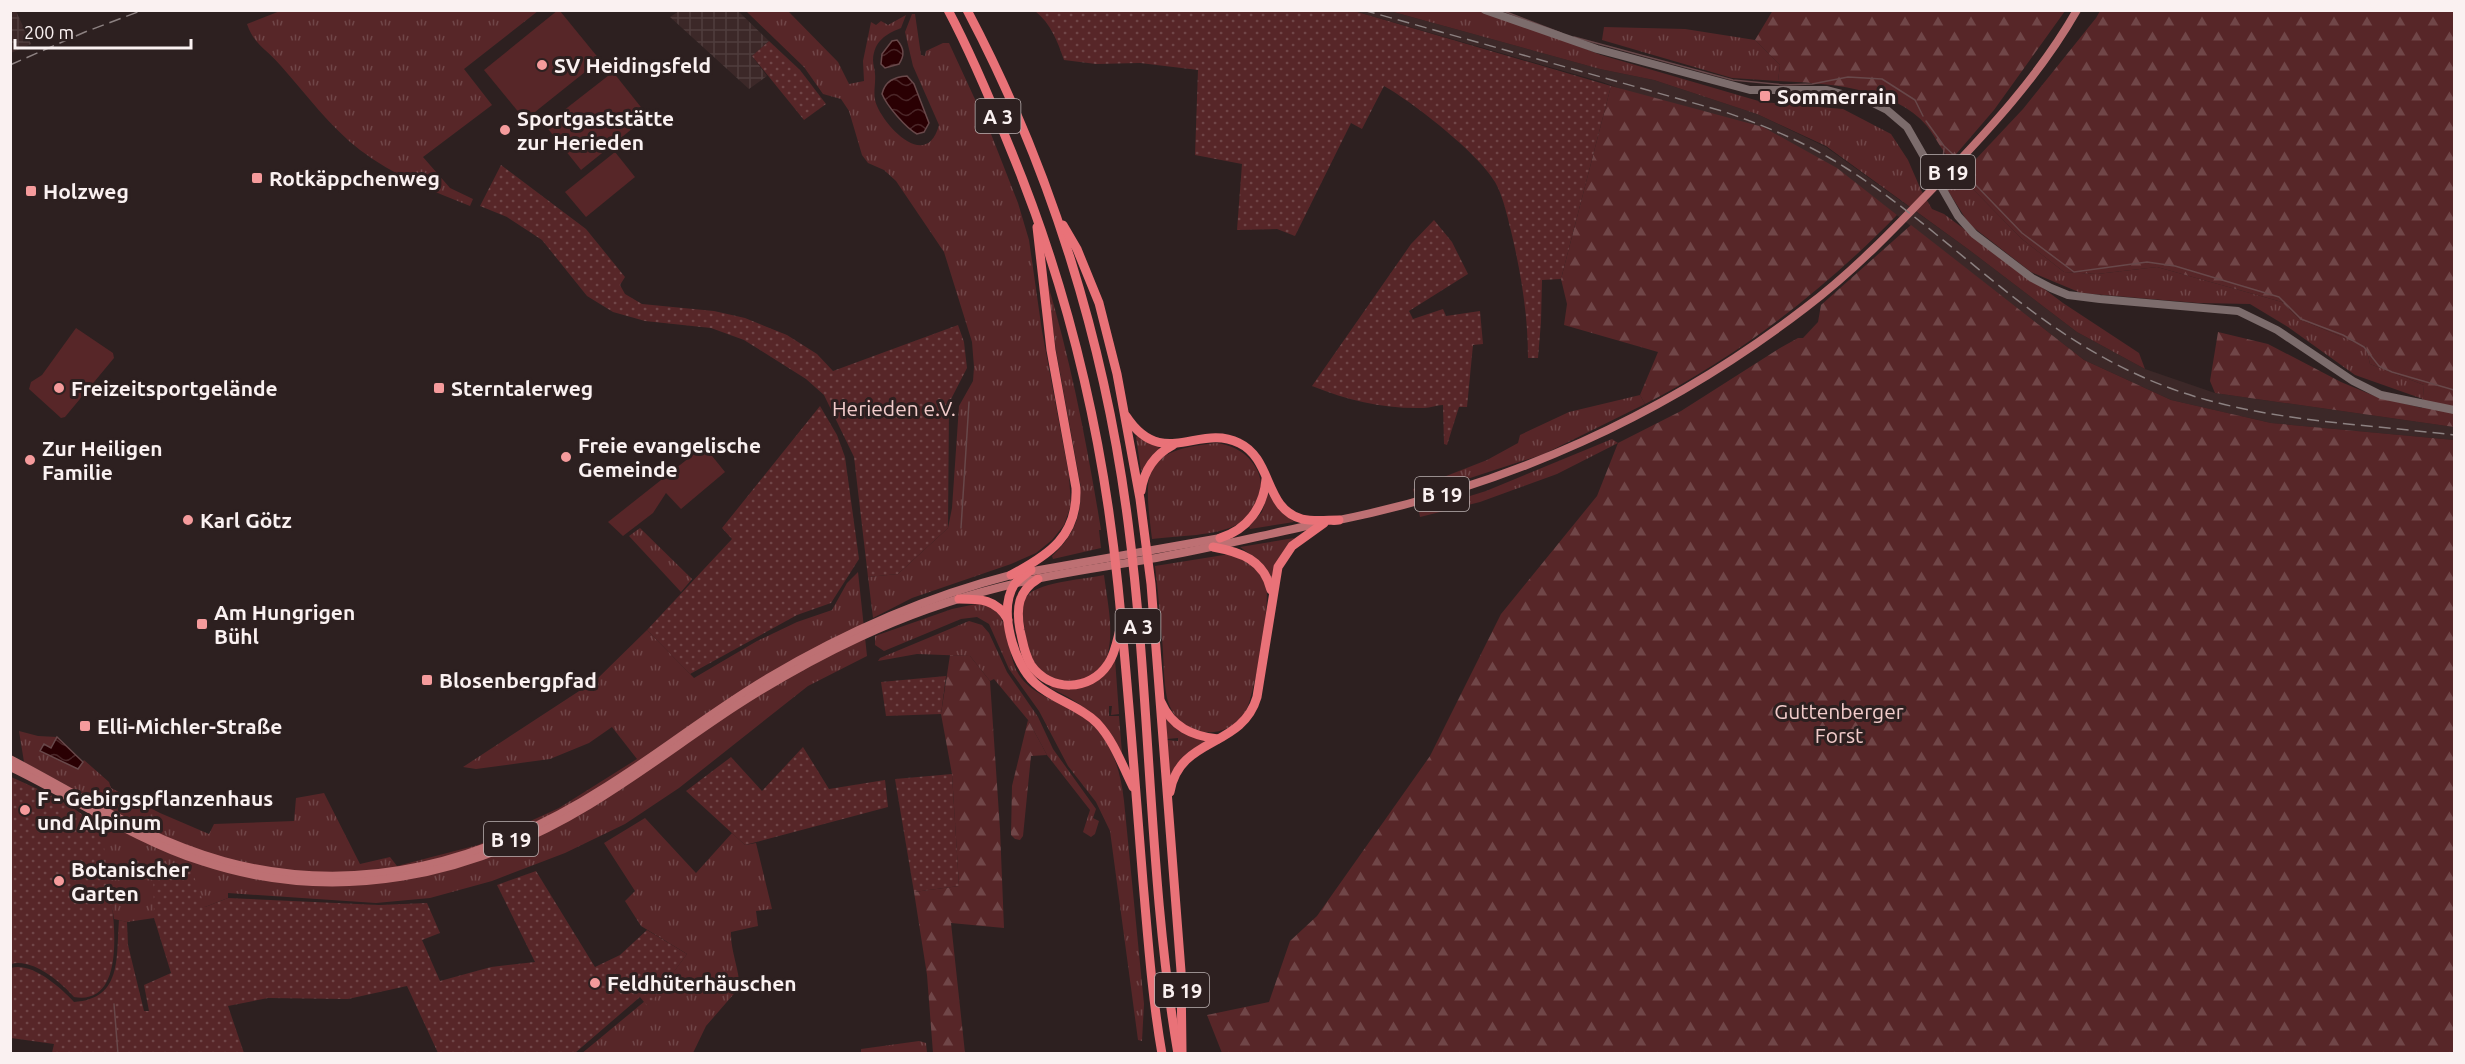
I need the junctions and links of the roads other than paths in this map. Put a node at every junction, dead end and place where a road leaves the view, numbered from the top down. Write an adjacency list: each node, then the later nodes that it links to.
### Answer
1 (948, 10): 6 (highway, A 3)
2 (1485, 10): 7 (main road)
3 (2077, 10): 12 (main road, B 19)
4 (968, 13): 5 (highway, A 3)
5 (1053, 207): 8 (highway, A 3); 34 (highway, A 3)
6 (1035, 212): 19 (highway); 25 (highway, A 3)
7 (2454, 410)
8 (1124, 411): 9 (highway, A 3); 11 (highway, A 3)
9 (1173, 445): 10 (highway); 11 (highway)
10 (1266, 473): 12 (highway); 15 (highway, B 19)
11 (1140, 499): 26 (highway, A 3)
12 (1339, 520): 13 (main road, B 19)
13 (1324, 523): 14 (main road, B 19); 21 (highway, B 19)
14 (1289, 530): 15 (main road, B 19); 16 (main road, B 19)
15 (1220, 538): 17 (main road, B 19)
16 (1214, 547): 17 (main road, B 19); 21 (highway)
17 (1160, 552): 18 (main road, B 19); 20 (main road, B 19)
18 (1031, 570): 19 (highway)
19 (1013, 579): 20 (main road, B 19); 22 (main road, B 19); 23 (highway, A 3); 24 (main road, B 19)
20 (1038, 579): 25 (highway)
21 (1272, 594): 27 (highway)
22 (959, 599): 23 (highway); 24 (main road, B 19)
23 (1009, 622): 30 (highway, A 3)
24 (879, 624): 32 (main road, B 19)
25 (1122, 624): 30 (highway, A 3)
26 (1160, 697): 27 (highway, A 3); 31 (highway, A 3)
27 (1218, 739): 31 (highway, B 19)
28 (10, 759): 32 (main road, B 19)
29 (10, 766): 32 (main road, B 19)
30 (1136, 794): 33 (highway, A 3)
31 (1168, 806): 34 (highway, B 19)
32 (104, 815)
33 (1162, 1053)
34 (1180, 1053)

